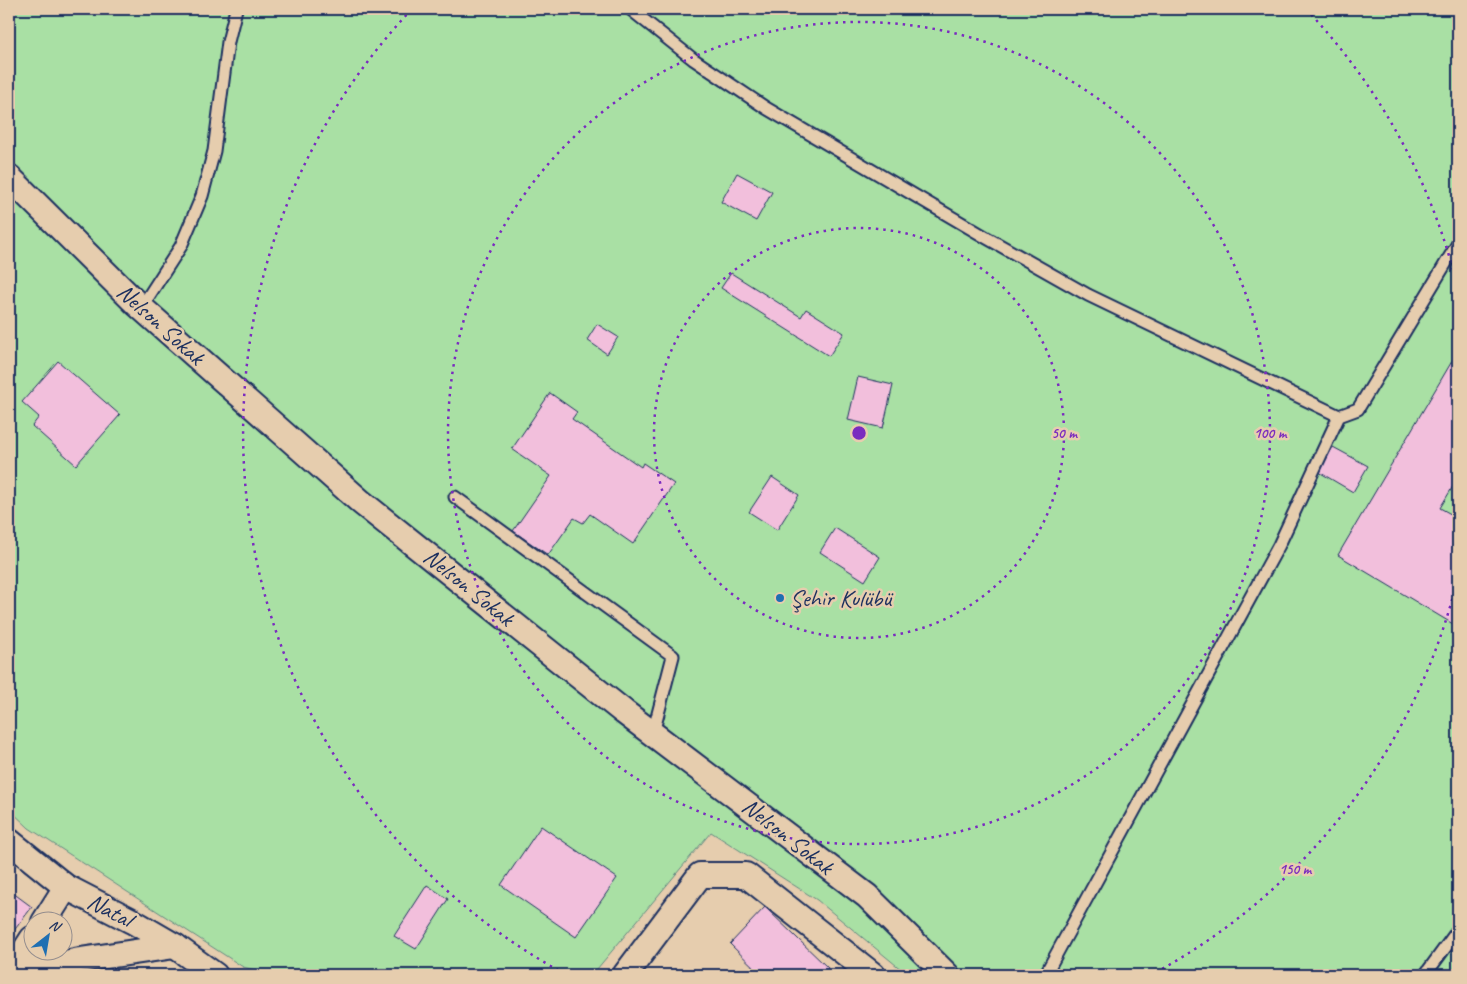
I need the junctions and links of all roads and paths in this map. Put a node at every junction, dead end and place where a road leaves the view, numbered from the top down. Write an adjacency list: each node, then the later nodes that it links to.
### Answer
1 (236, 9): 5 (lane)
2 (630, 9): 6 (lane)
3 (9, 177): 5 (street, Nelson Sokak)
4 (1458, 243): 6 (lane)
5 (141, 308): 8 (street, Nelson Sokak)
6 (1339, 416): 20 (lane)
7 (455, 497): 8 (lane)
8 (653, 733): 19 (street, Nelson Sokak)
9 (9, 841): 10 (street, Natal)
10 (66, 887): 11 (street); 13 (street, Natal)
11 (50, 912)
12 (1458, 930): 21 (lane)
13 (175, 946): 15 (street); 16 (street, Natal)
14 (22, 955): 15 (street)
15 (9, 975)
16 (215, 975)
17 (625, 975): 18 (street)
18 (873, 975)
19 (947, 975)
20 (1045, 975)
21 (1425, 975)

